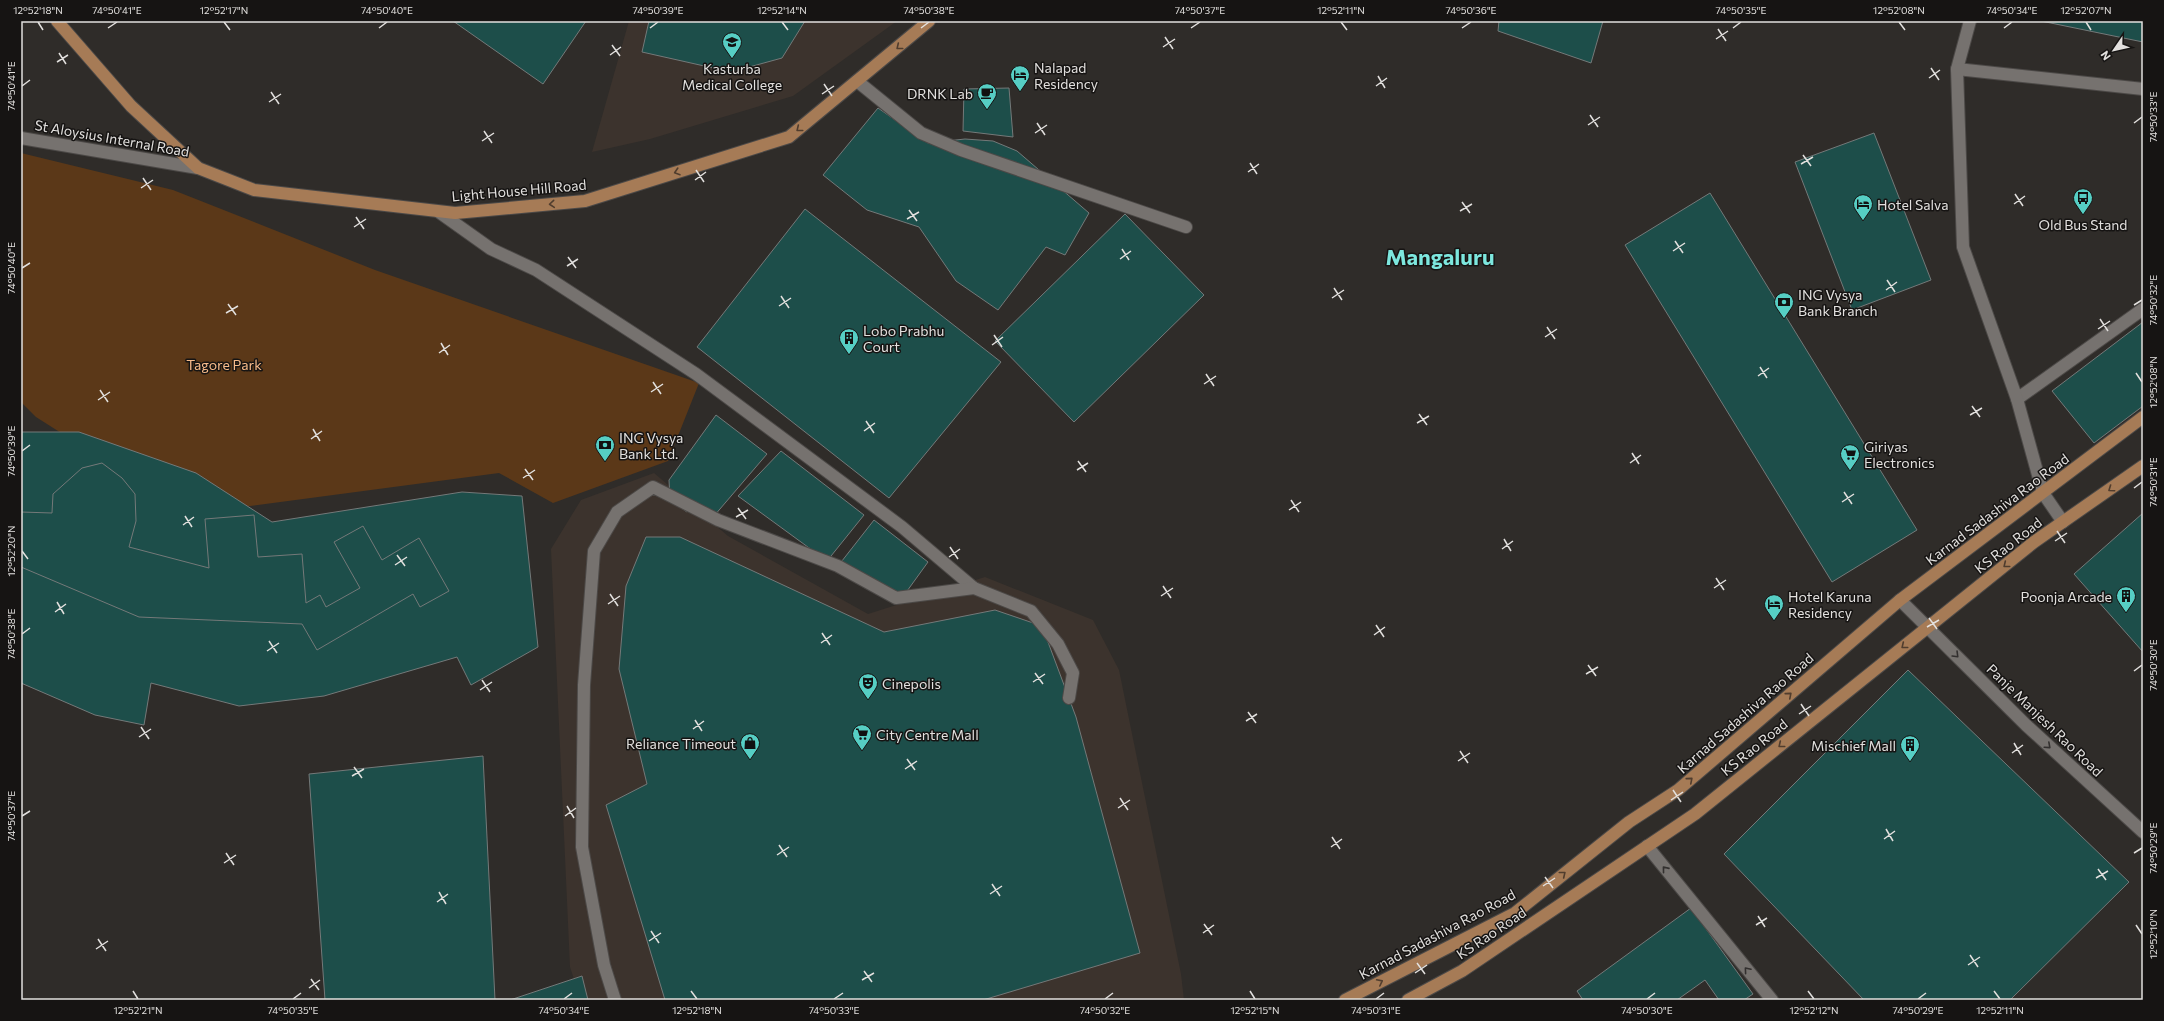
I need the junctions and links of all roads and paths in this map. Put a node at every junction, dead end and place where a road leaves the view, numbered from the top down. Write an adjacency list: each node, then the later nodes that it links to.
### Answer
1 (57, 21): 8 (main road, Light House Hill Road)
2 (929, 21): 5 (main road, Light House Hill Road, one-way to 5)
3 (1970, 21): 4 (street)
4 (1957, 69): 6 (street); 12 (street)
5 (857, 81): 9 (main road, Light House Hill Road, one-way to 9); 10 (street)
6 (2143, 89)
7 (21, 138): 8 (street, St Aloysius Internal Road)
8 (198, 168): 9 (main road, Light House Hill Road)
9 (439, 212): 17 (street)
10 (1186, 227)
11 (2143, 309): 12 (street)
12 (2017, 399): 15 (street)
13 (2143, 417): 15 (main road, Karnad Sadashiva Rao Road)
14 (2143, 466): 16 (main road, KS Rao Road, one-way to 16)
15 (2043, 493): 16 (street); 18 (main road, Karnad Sadashiva Rao Road)
16 (2063, 522): 19 (main road, KS Rao Road, one-way to 19)
17 (974, 588): 20 (street); 23 (street)
18 (1900, 600): 19 (street, Panje Manjesh Rao Road); 24 (main road, Karnad Sadashiva Rao Road, one-way to 18)
19 (1928, 627): 21 (street, Panje Manjesh Rao Road, one-way to 21); 22 (main road, KS Rao Road, one-way to 22)
20 (1069, 698)
21 (2143, 832)
22 (1647, 846): 25 (main road, KS Rao Road); 26 (street, one-way to 22)
23 (615, 1000)
24 (1345, 1000)
25 (1408, 1000)
26 (1772, 1000)

